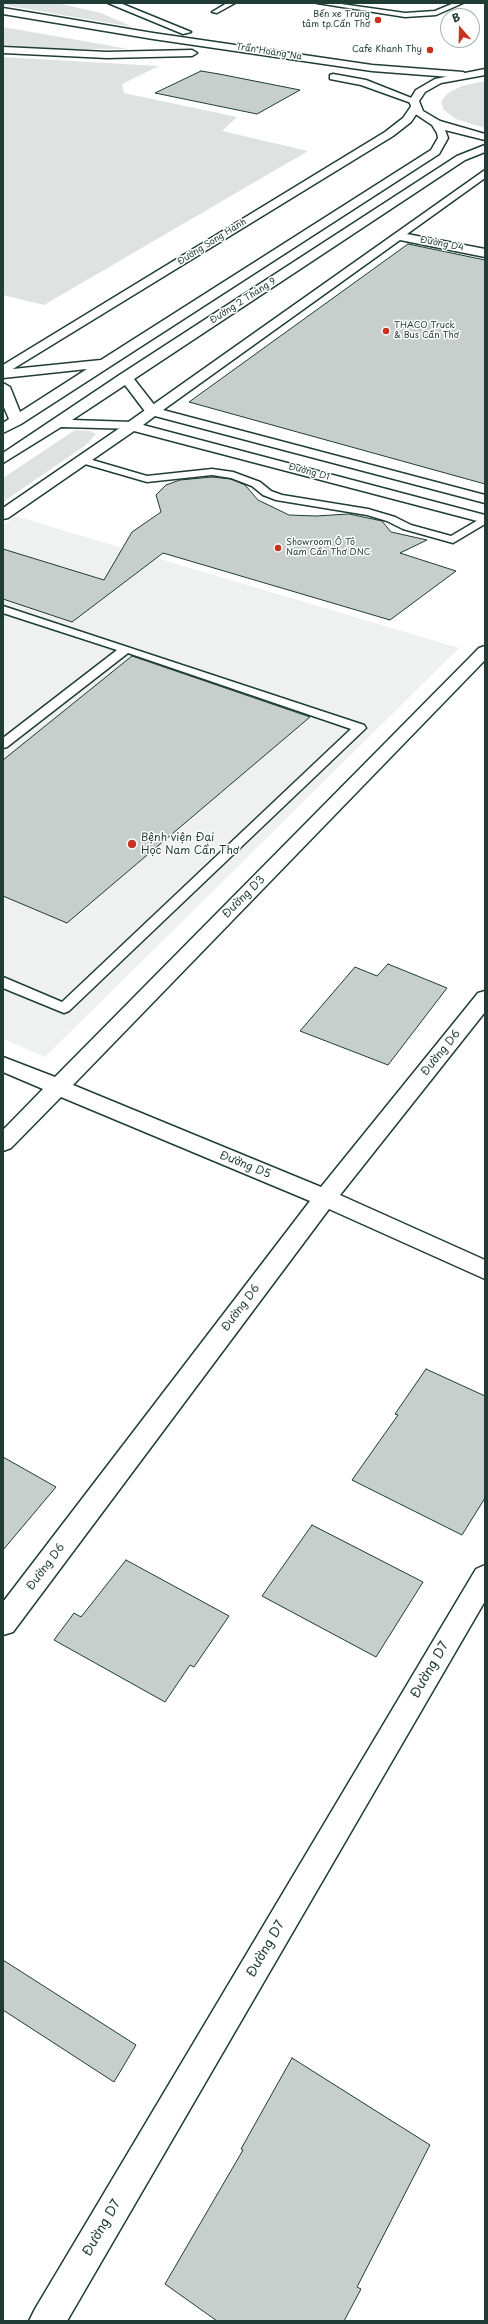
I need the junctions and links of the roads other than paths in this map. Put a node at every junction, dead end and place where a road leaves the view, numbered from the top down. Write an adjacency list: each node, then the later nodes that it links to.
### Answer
1 (112, 3): 11 (main road)
2 (232, 3): 8 (lane)
3 (320, 3): 9 (lane)
4 (460, 3): 6 (lane)
5 (437, 5): 6 (lane)
6 (451, 8)
7 (3, 10): 11 (main road, Trần Hoàng Na)
8 (214, 12)
9 (440, 12)
10 (3, 20): 12 (main road)
11 (217, 45): 15 (main road, Trần Hoàng Na)
12 (3, 50)
13 (485, 72): 15 (main road)
14 (320, 74): 16 (main road)
15 (463, 75): 16 (main road, Đường Song Hành)
16 (415, 104): 17 (main road); 24 (main road, Đường Song Hành)
17 (436, 123): 18 (main road); 23 (main road, Đường 2 Tháng 9)
18 (485, 137)
19 (485, 148): 25 (main road, Đường 2 Tháng 9)
20 (485, 173): 21 (main road)
21 (399, 236): 22 (main road, Đường D4); 27 (main road)
22 (485, 253)
23 (107, 363): 24 (main road); 28 (main road, Đường 2 Tháng 9)
24 (3, 372)
25 (126, 377): 27 (main road); 29 (main road, Đường 2 Tháng 9)
26 (3, 387): 28 (main road)
27 (152, 412): 30 (main road); 34 (main road, Đường D1)
28 (16, 421): 31 (main road, Đường 2 Tháng 9)
29 (57, 423): 30 (main road, Đường D1); 32 (main road, Đường 2 Tháng 9)
30 (132, 426): 33 (main road); 36 (main road, Đường D1)
31 (3, 429)
32 (3, 459)
33 (82, 460): 35 (main road); 36 (lane)
34 (485, 499)
35 (3, 515)
36 (485, 519)
37 (3, 609): 38 (lane)
38 (126, 649): 40 (lane); 41 (lane)
39 (485, 651): 44 (main road, Đường D3)
40 (3, 744)
41 (3, 982)
42 (485, 998): 46 (main road, Đường D6)
43 (3, 1064): 44 (main road, Đường D5)
44 (56, 1087): 45 (main road, Đường D3); 46 (main road, Đường D5)
45 (3, 1143)
46 (325, 1198): 47 (main road, Đường D5); 49 (main road, Đường D6)
47 (485, 1270)
48 (485, 1577): 50 (main road, Đường D7)
49 (3, 1623)
50 (47, 2321)

